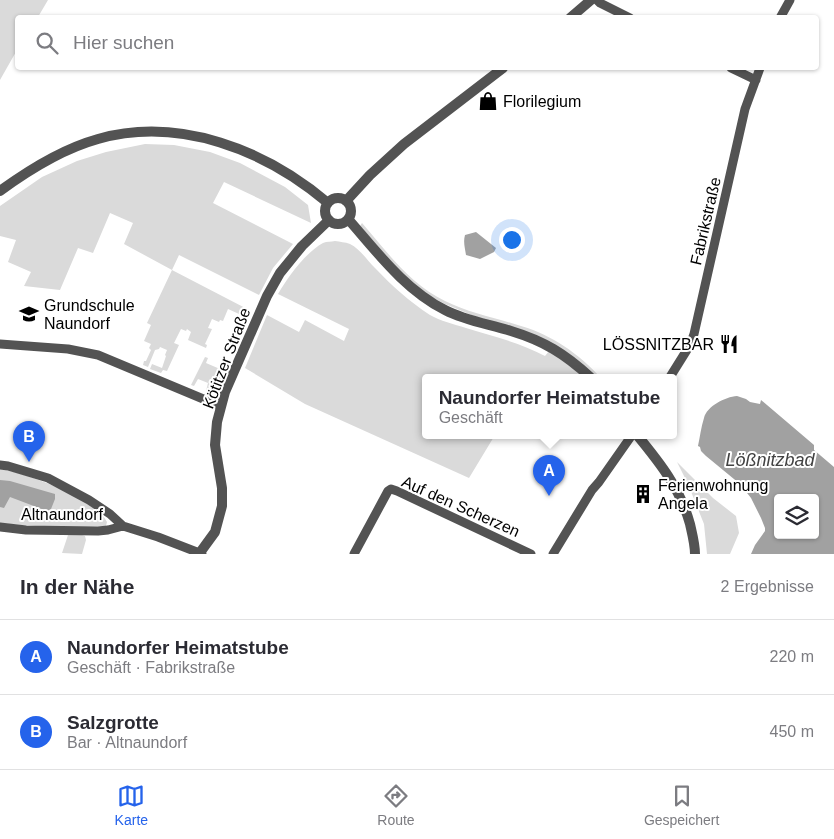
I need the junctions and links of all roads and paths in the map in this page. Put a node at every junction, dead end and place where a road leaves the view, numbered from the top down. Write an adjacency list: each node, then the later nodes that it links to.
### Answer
1 (591, 0): 4 (street)
2 (597, 0): 5 (street)
3 (790, 0): 6 (street)
4 (574, 15)
5 (624, 15)
6 (782, 15)
7 (500, 70): 12 (street)
8 (735, 70): 10 (street)
9 (759, 70): 10 (street, Fabrikstraße)
10 (756, 80): 18 (street, Fabrikstraße)
11 (0, 190): 13 (street)
12 (346, 202): 13 (street); 14 (street)
13 (328, 203): 15 (street)
14 (348, 219): 15 (street); 17 (street)
15 (329, 220): 19 (street, Kötitzer Straße)
16 (0, 344): 19 (street)
17 (586, 374)
18 (672, 374)
19 (220, 406): 25 (street, Kötitzer Straße)
20 (629, 439): 28 (street)
21 (640, 439): 29 (street)
22 (0, 466): 23 (street, Altnaundorf)
23 (123, 526): 24 (street, Altnaundorf); 25 (street, Altnaundorf)
24 (0, 527)
25 (200, 554)
26 (354, 554): 27 (street, Auf den Scherzen)
27 (531, 554)
28 (553, 554)
29 (695, 554)

